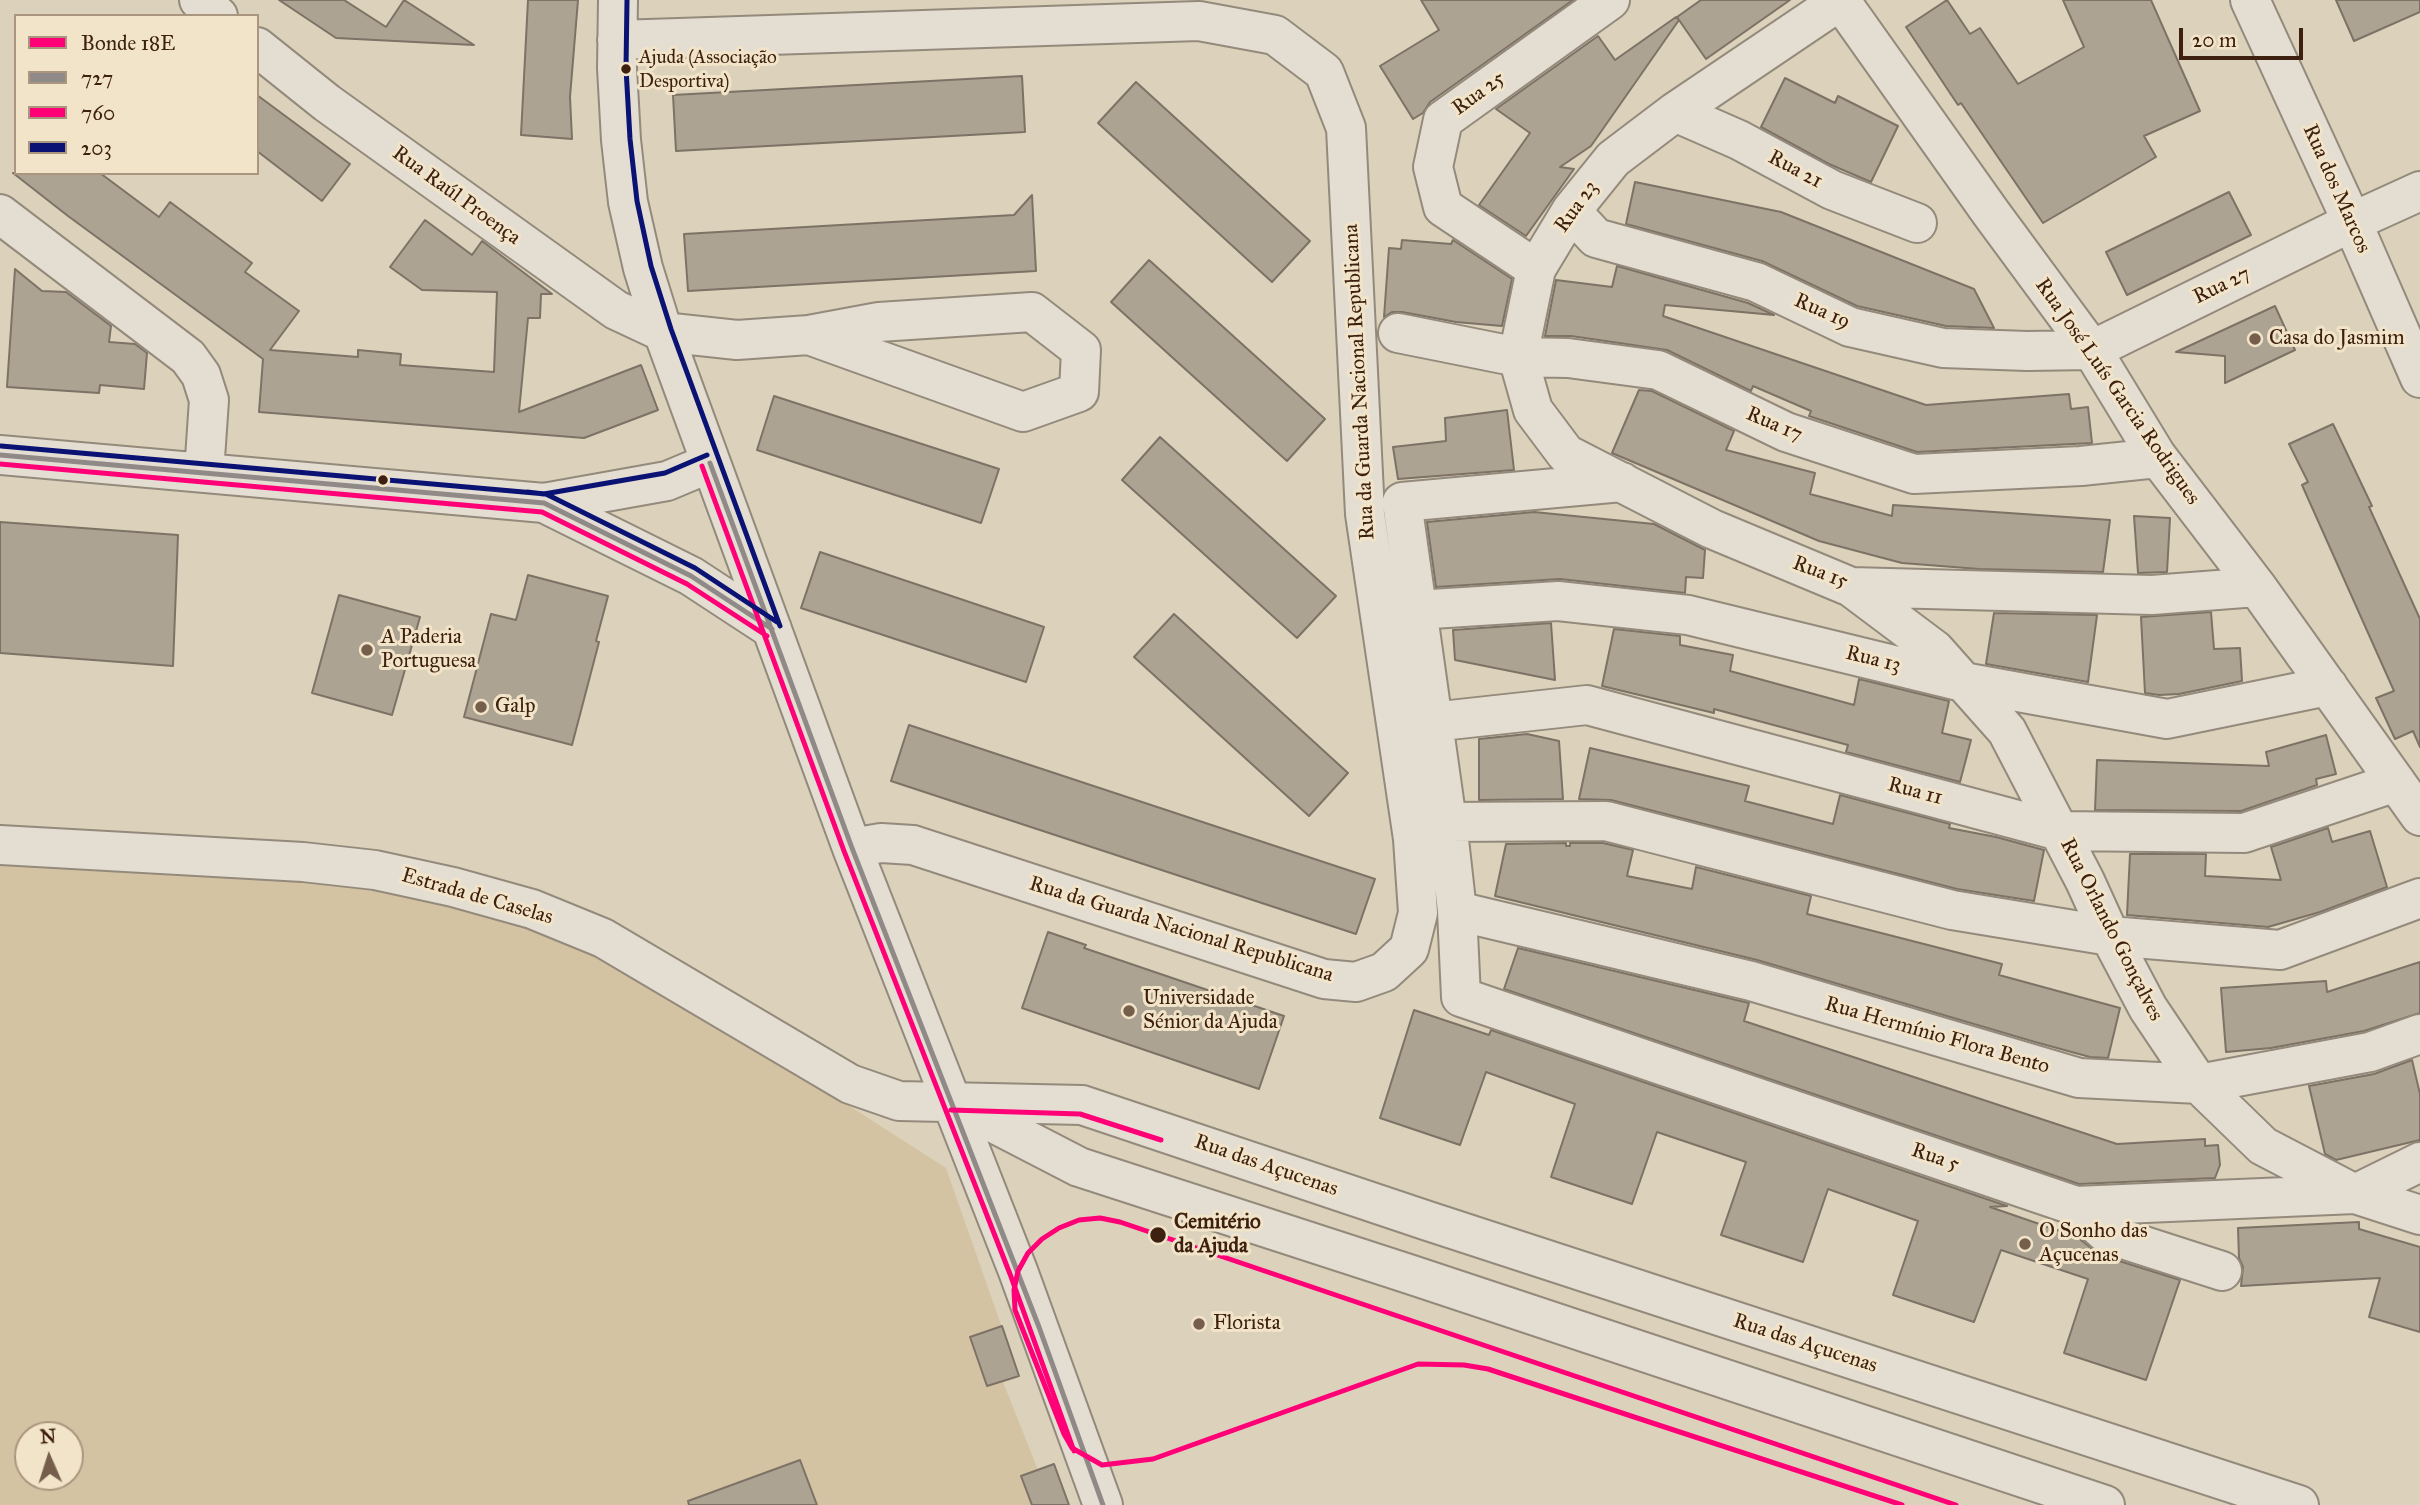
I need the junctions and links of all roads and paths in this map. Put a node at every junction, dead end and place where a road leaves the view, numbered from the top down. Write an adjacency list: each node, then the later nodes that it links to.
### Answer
1 (199, 0): 6 (street)
2 (618, 0): 7 (street)
3 (1610, 0): 15 (street, Rua 25)
4 (1841, 0): 9 (street, Rua 23); 19 (street, Rua José Luís Garcia Rodrigues)
5 (2250, 0): 13 (street, Rua dos Marcos)
6 (216, 14)
7 (617, 40): 16 (street); 40 (street, Rua da Guarda Nacional Republicana)
8 (259, 49): 16 (street, Rua Raúl Proença)
9 (1675, 112): 11 (street, Rua 23); 14 (street, Rua 21)
10 (2420, 191): 13 (street, Rua 27)
11 (1572, 211): 15 (street, Rua 23); 19 (street, Rua 19)
12 (0, 214): 25 (street)
13 (2352, 222): 19 (street, Rua 27); 21 (street, Rua dos Marcos)
14 (1917, 223)
15 (1536, 269): 20 (street, Rua 23)
16 (663, 332): 18 (street); 24 (street)
17 (1398, 333): 20 (street, Rua 17)
18 (809, 335): 18 (street)
19 (2092, 350): 23 (street, Rua José Luís Garcia Rodrigues)
20 (1518, 357): 23 (street, Rua 17); 26 (street, Rua 23)
21 (2420, 378)
22 (0, 455): 25 (street)
23 (2156, 455): 29 (street, Rua José Luís Garcia Rodrigues)
24 (710, 463): 27 (street); 31 (street)
25 (204, 473): 27 (street)
26 (1622, 482): 28 (street, Rua 15); 30 (street)
27 (544, 503): 31 (street)
28 (1851, 587): 29 (street, Rua 15); 32 (street, Rua Orlando Gonçalves)
29 (2257, 587): 33 (street, Rua José Luís Garcia Rodrigues)
30 (1416, 610): 32 (street, Rua 13); 34 (street)
31 (772, 629): 40 (street)
32 (1964, 682): 33 (street, Rua 13); 38 (street, Rua Orlando Gonçalves)
33 (2328, 686): 35 (street, Rua José Luís Garcia Rodrigues)
34 (1432, 722): 37 (street); 38 (street, Rua 11)
35 (2396, 782): 36 (street, Rua José Luís Garcia Rodrigues); 38 (street, Rua 11)
36 (2420, 814)
37 (1447, 822): 42 (street); 43 (street)
38 (2059, 831): 43 (street, Rua Orlando Gonçalves)
39 (0, 845): 46 (street, Estrada de Caselas)
40 (852, 848): 46 (street)
41 (2420, 898): 43 (street)
42 (1457, 911): 45 (street, Rua Hermínio Flora Bento); 49 (street, Rua 5)
43 (2110, 936): 45 (street, Rua Orlando Gonçalves)
44 (2420, 1034): 45 (street, Rua Hermínio Flora Bento)
45 (2199, 1084): 48 (street, Rua Orlando Gonçalves)
46 (951, 1101): 52 (street); 53 (street); 54 (street, Rua das Açucenas)
47 (2420, 1161): 48 (street, Rua 5)
48 (2356, 1194): 49 (street, Rua 5); 50 (street, Rua Orlando Gonçalves)
49 (2076, 1206): 51 (street)
50 (2420, 1214)
51 (2222, 1272)
52 (1103, 1505)
53 (2105, 1505)
54 (2299, 1505)

